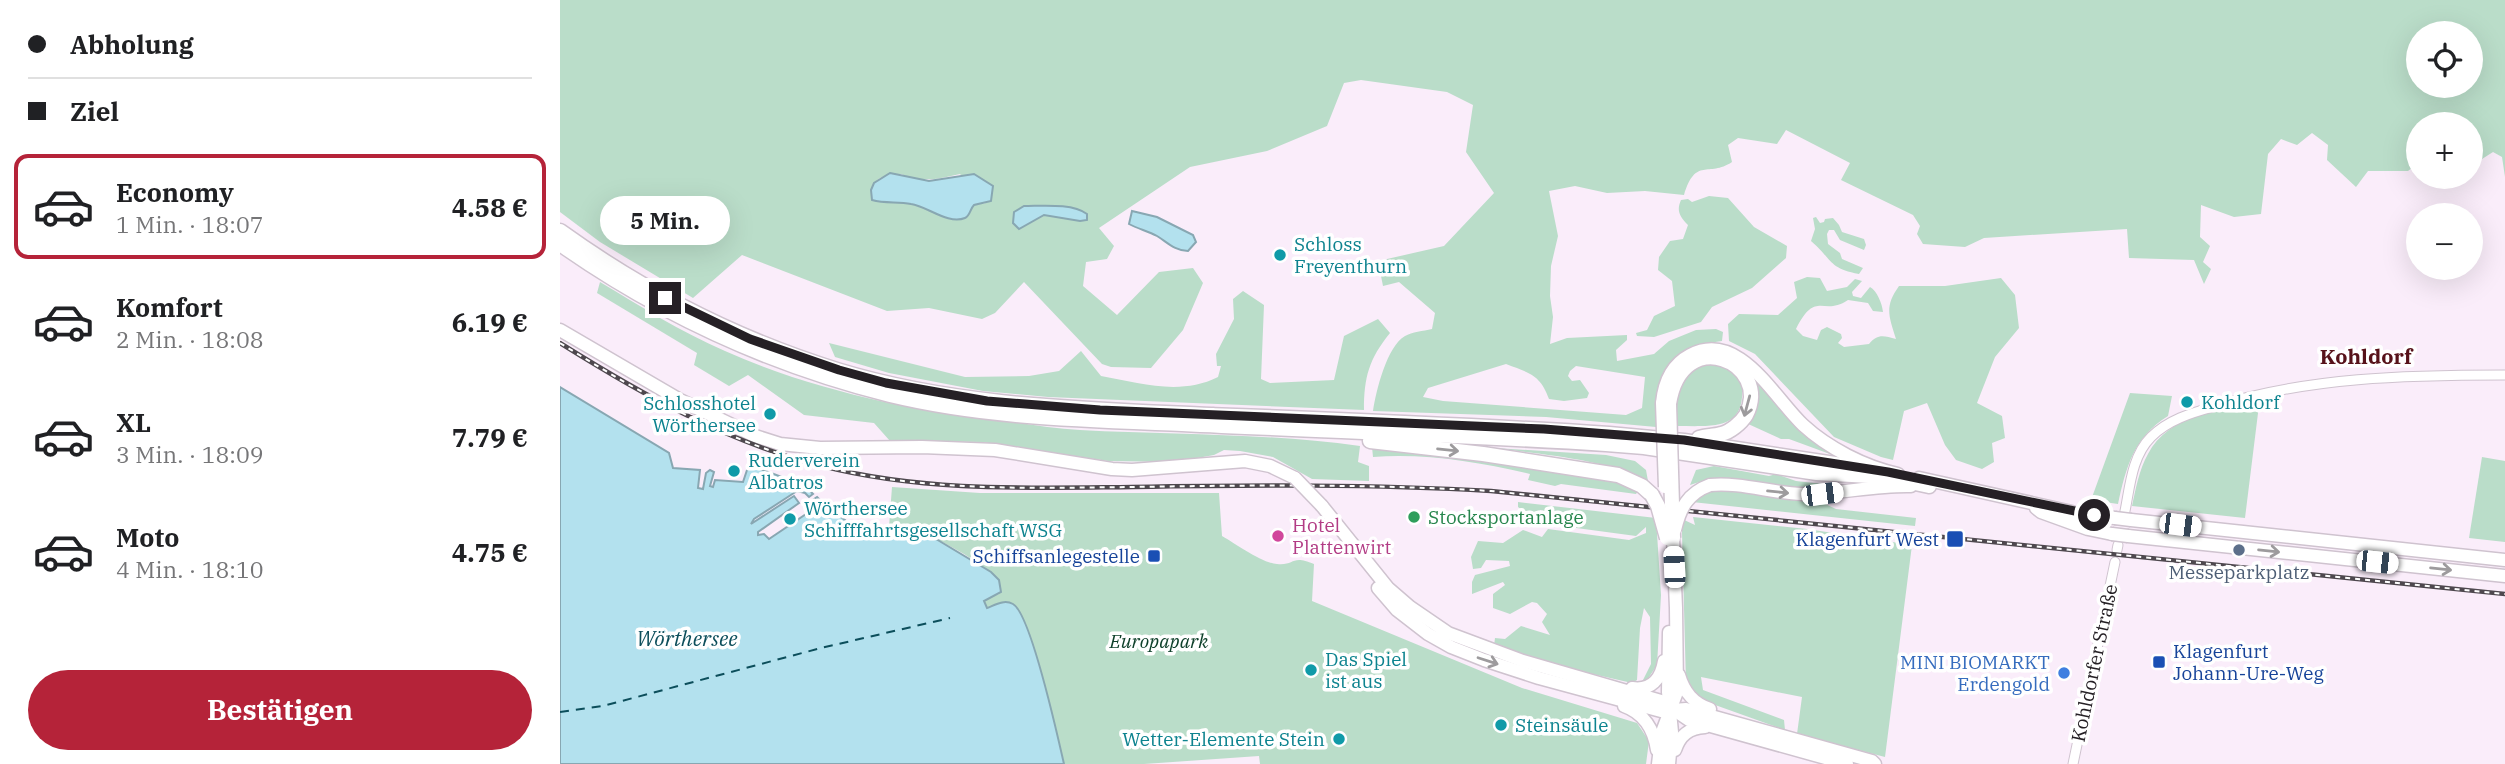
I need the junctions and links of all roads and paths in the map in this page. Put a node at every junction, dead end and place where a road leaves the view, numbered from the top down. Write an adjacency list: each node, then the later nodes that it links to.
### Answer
1 (560, 231): 3 (highway)
2 (560, 244): 3 (highway)
3 (588, 257): 4 (highway)
4 (613, 274): 8 (highway); 8 (highway)
5 (560, 330): 17 (main road, bridge)
6 (2505, 375): 15 (street)
7 (1666, 404): 10 (highway, one-way to 10); 11 (main road); 16 (highway, bridge)
8 (1352, 431): 9 (highway); 9 (highway)
9 (1380, 433): 10 (highway); 12 (highway); 16 (highway, one-way to 16, bridge)
10 (1684, 440): 11 (highway)
11 (1888, 472): 14 (main road)
12 (1929, 486): 13 (main road); 16 (main road, one-way to 12, bridge)
13 (2036, 508): 14 (main road); 20 (main road, one-way to 20)
14 (2072, 512): 15 (main road)
15 (2124, 516): 18 (main road)
16 (1670, 542): 21 (main road); 22 (main road)
17 (1352, 546): 23 (main road); 24 (main road, one-way to 24)
18 (2505, 561)
19 (2115, 562): 31 (street, Kohldorfer Straße)
20 (2505, 576)
21 (1669, 636): 23 (main road); 25 (main road)
22 (1678, 654): 25 (main road); 27 (main road)
23 (1567, 674): 25 (main road)
24 (1539, 678): 25 (main road); 28 (main road)
25 (1670, 709): 26 (main road); 27 (main road); 28 (main road)
26 (1721, 728): 28 (main road); 29 (main road)
27 (1774, 732): 30 (main road)
28 (1664, 763)
29 (1847, 764)
30 (1875, 764)
31 (2073, 764)

